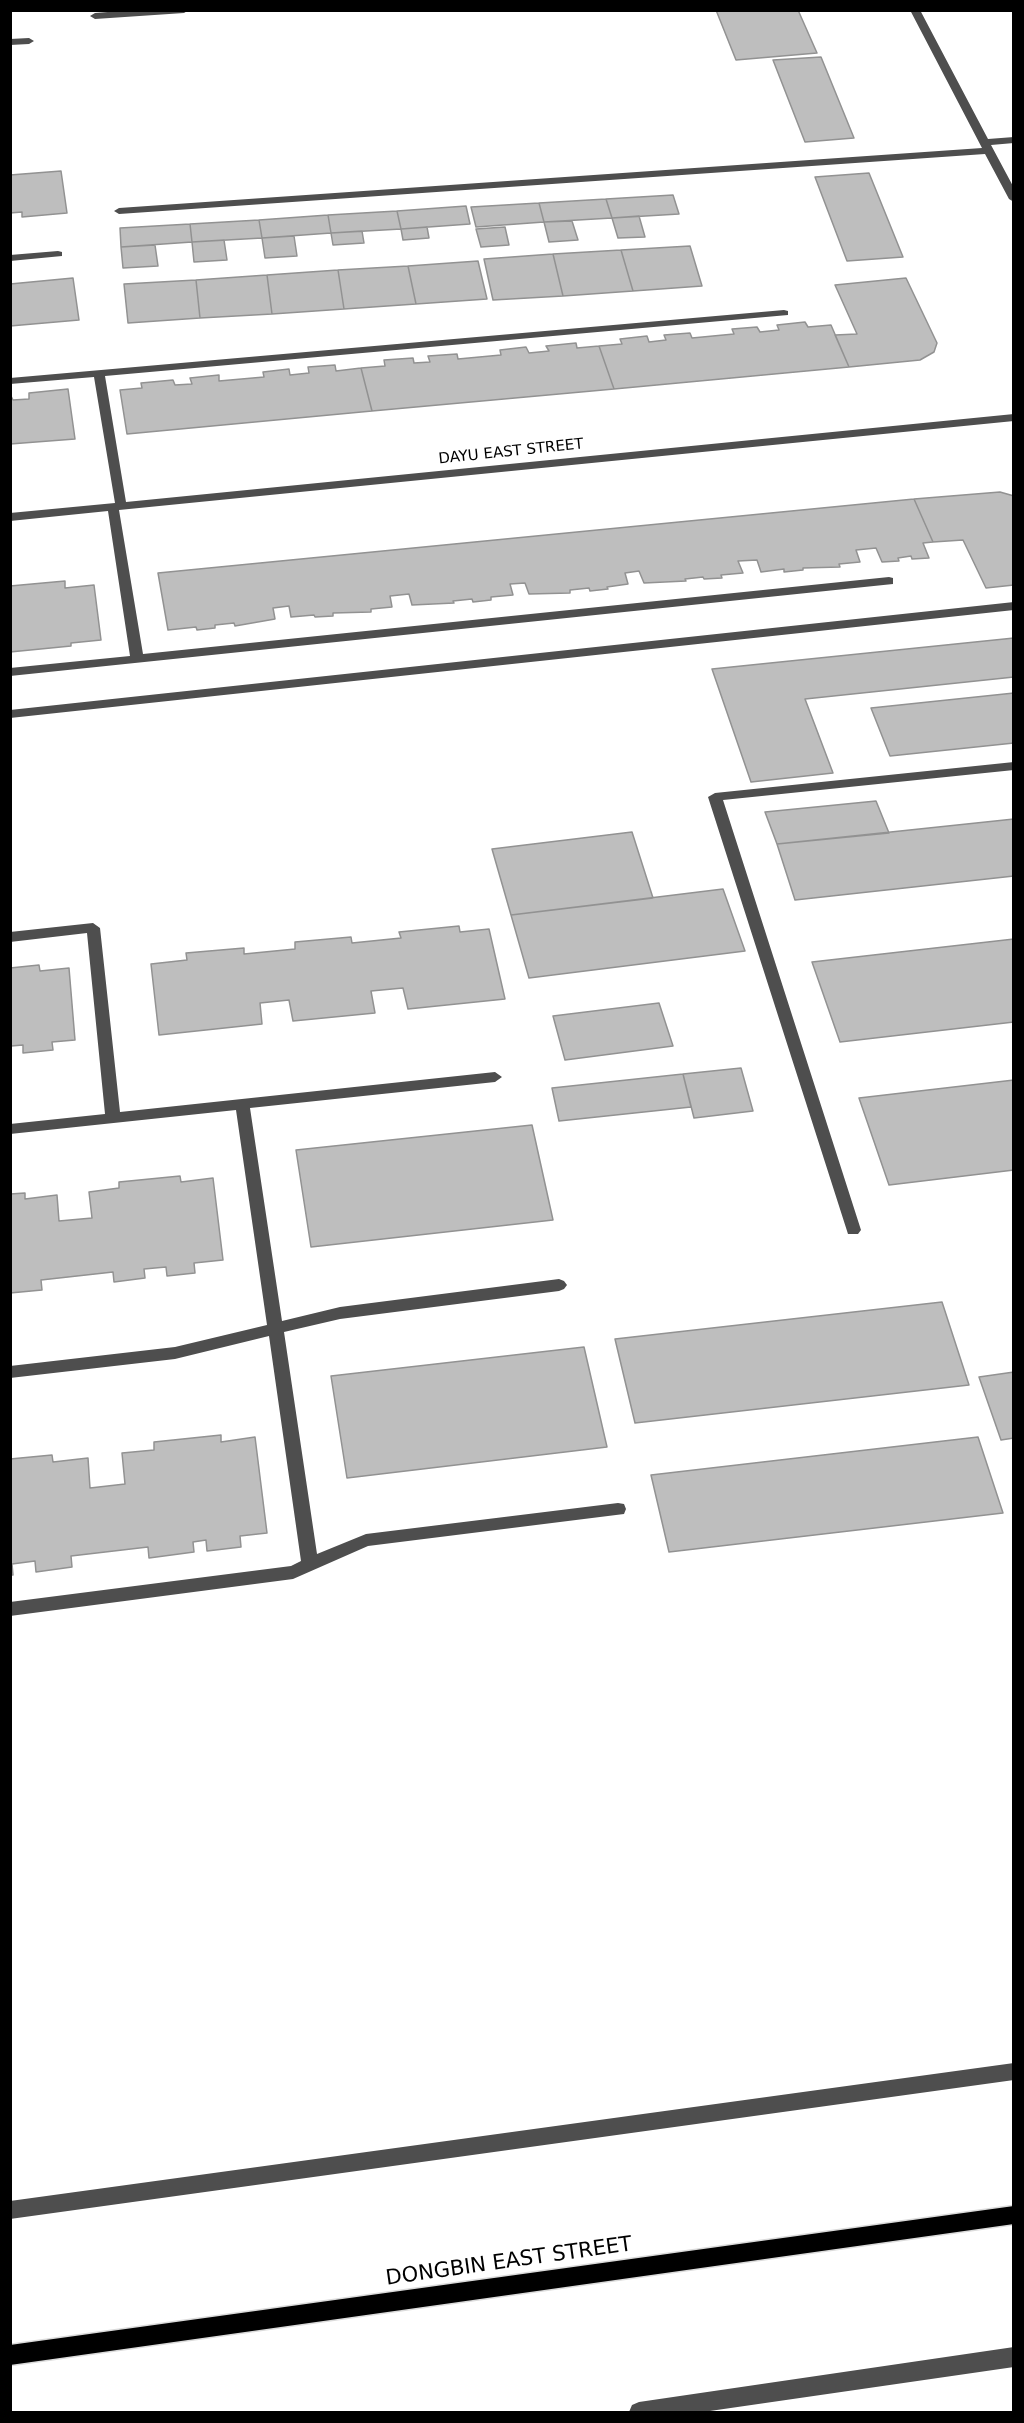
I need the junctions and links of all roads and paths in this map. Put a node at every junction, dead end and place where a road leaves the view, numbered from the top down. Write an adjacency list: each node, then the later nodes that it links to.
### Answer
1 (184, 10): 3 (street)
2 (915, 10): 7 (street)
3 (95, 16)
4 (29, 41): 5 (street)
5 (10, 42)
6 (1014, 140): 7 (street)
7 (986, 147): 8 (street); 9 (street)
8 (1014, 199)
9 (119, 211)
10 (58, 254): 11 (street)
11 (10, 258)
12 (784, 313): 13 (street)
13 (99, 373): 14 (street); 16 (street)
14 (10, 381)
15 (1014, 417): 16 (street, DAYU EAST STREET)
16 (117, 506): 17 (street, DAYU EAST STREET); 20 (street)
17 (10, 517)
18 (889, 581): 20 (street)
19 (1014, 606): 22 (street)
20 (137, 659): 21 (street)
21 (10, 672)
22 (10, 714)
23 (1014, 766): 29 (street)
24 (10, 936): 27 (street)
25 (495, 1077): 26 (street)
26 (242, 1104): 27 (street); 31 (street)
27 (113, 1118): 28 (street)
28 (10, 1129)
29 (853, 1230)
30 (560, 1285): 31 (street)
31 (275, 1329): 32 (street); 34 (street)
32 (10, 1372)
33 (618, 1509): 34 (street)
34 (309, 1564): 35 (street)
35 (10, 1609)
36 (1014, 2071): 37 (street)
37 (10, 2210)
38 (1014, 2216): 39 (main road, DONGBIN EAST STREET)
39 (10, 2355)
40 (1014, 2357): 41 (street)
41 (639, 2412)

